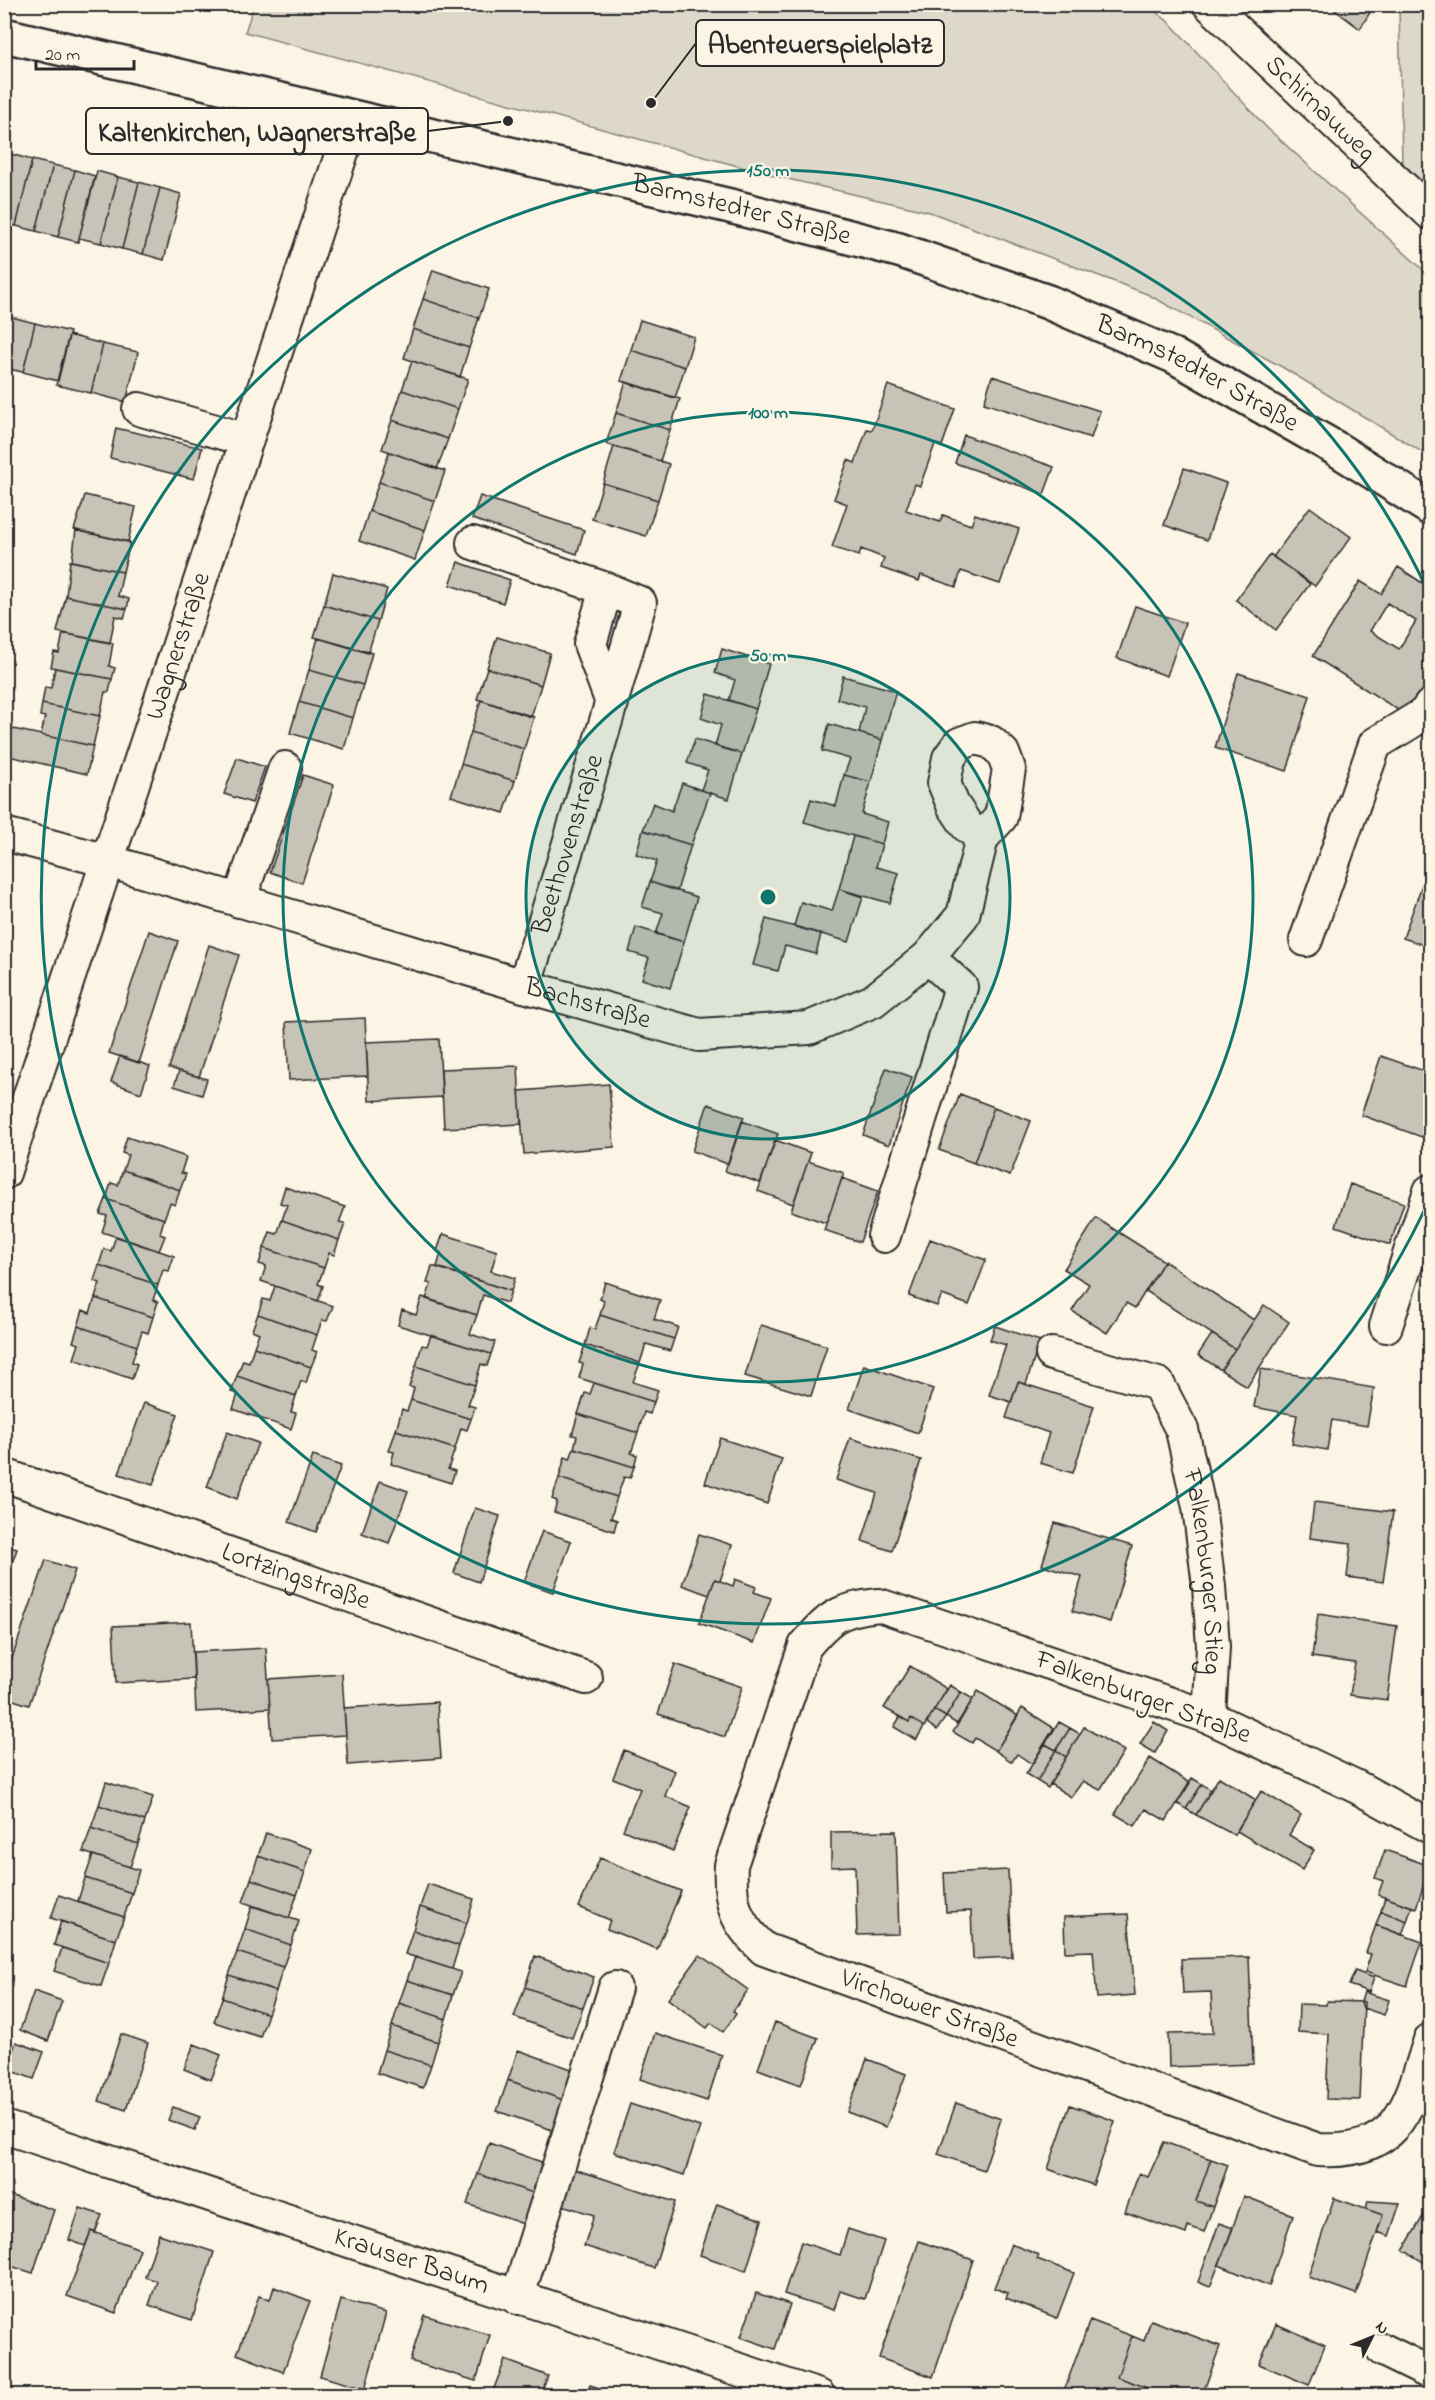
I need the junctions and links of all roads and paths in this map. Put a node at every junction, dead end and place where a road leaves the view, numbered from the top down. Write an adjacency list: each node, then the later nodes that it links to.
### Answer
1 (1209, 4): 4 (street, Schirnauweg)
2 (4, 35): 3 (main road, Barmstedter Straße)
3 (353, 118): 6 (street, Wagnerstraße); 7 (main road, Barmstedter Straße)
4 (1431, 213)
5 (139, 409): 6 (street)
6 (247, 440): 13 (street, Wagnerstraße)
7 (1431, 508)
8 (473, 543): 17 (street, Beethovenstraße)
9 (1431, 706): 15 (street)
10 (285, 768): 14 (street)
11 (4, 834): 13 (street, Bachstraße)
12 (982, 838): 16 (street, Bachstraße)
13 (108, 861): 14 (street, Bachstraße); 18 (street, Wagnerstraße)
14 (239, 901): 17 (street, Bachstraße)
15 (1306, 940)
16 (928, 957): 17 (street, Bachstraße); 20 (street)
17 (524, 986)
18 (6, 1165)
19 (1431, 1191): 21 (street)
20 (884, 1236)
21 (1386, 1326)
22 (1052, 1354): 26 (street, Falkenburger Stieg)
23 (4, 1475): 25 (street, Lortzingstraße)
24 (879, 1605): 26 (street, Falkenburger Straße); 29 (street, Virchower Straße)
25 (586, 1678)
26 (1209, 1716): 27 (street, Falkenburger Straße)
27 (1431, 1827)
28 (615, 1988): 31 (street)
29 (1431, 2040)
30 (4, 2127): 31 (street, Krauser Baum)
31 (518, 2298): 34 (street, Krauser Baum)
32 (1383, 2350): 33 (street)
33 (1431, 2373)
34 (819, 2396)

